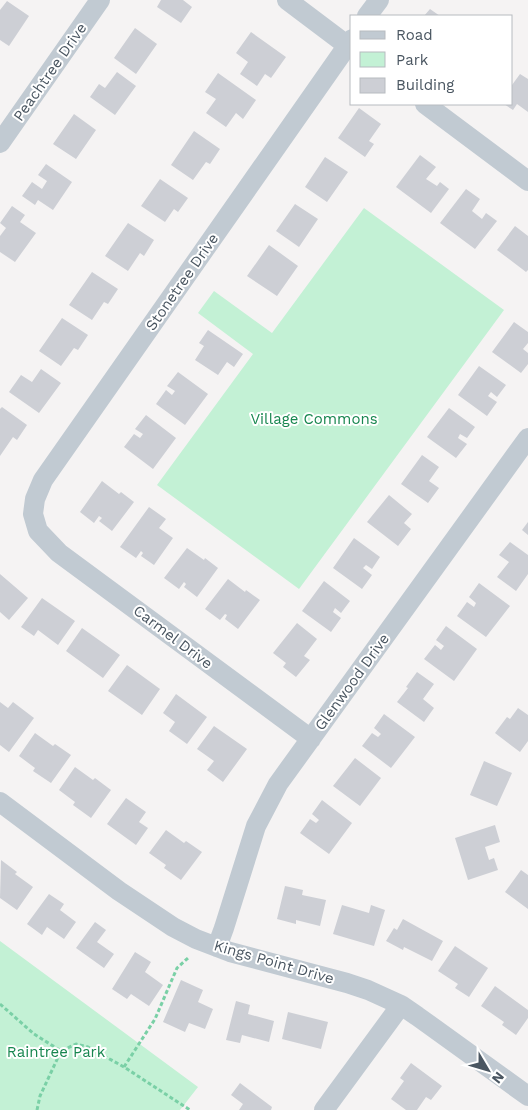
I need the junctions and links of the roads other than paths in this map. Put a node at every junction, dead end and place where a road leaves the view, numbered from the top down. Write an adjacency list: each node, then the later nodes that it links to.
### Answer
1 (100, 0): 7 (street, Peachtree Drive)
2 (286, 0): 5 (street)
3 (379, 0): 4 (street)
4 (368, 15)
5 (350, 44): 10 (street, Stonetree Drive)
6 (426, 105): 8 (street)
7 (0, 143)
8 (528, 181)
9 (528, 438): 11 (street, Glenwood Drive)
10 (38, 531): 11 (street, Carmel Drive)
11 (311, 739): 13 (street, Glenwood Drive)
12 (0, 802): 13 (street, Kings Point Drive)
13 (217, 947): 14 (street, Kings Point Drive)
14 (401, 1005): 15 (street, Kings Point Drive); 16 (street)
15 (528, 1096)
16 (324, 1110)

